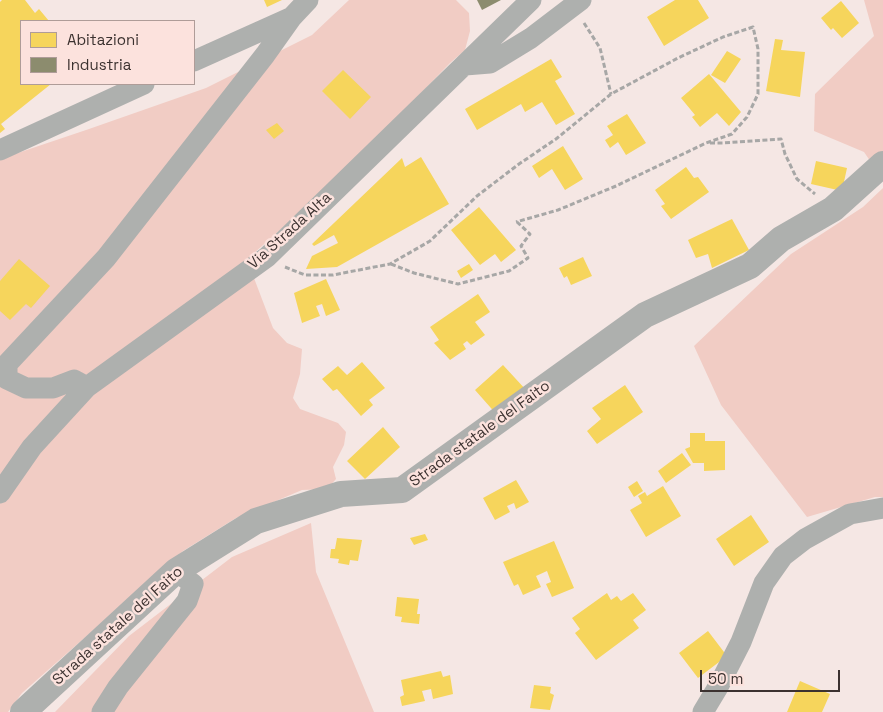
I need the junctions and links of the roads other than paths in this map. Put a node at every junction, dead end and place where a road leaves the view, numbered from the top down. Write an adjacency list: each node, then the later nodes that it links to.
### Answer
1 (308, 0): 4 (street)
2 (531, 0): 6 (street, Via Strada Alta)
3 (577, 3): 6 (street)
4 (292, 17): 5 (street); 10 (street)
5 (195, 61)
6 (465, 65): 10 (street, Via Strada Alta)
7 (142, 85): 8 (street)
8 (0, 150)
9 (883, 164): 13 (street, Strada statale del Faito)
10 (87, 387): 11 (street, Via Strada Alta)
11 (0, 493)
12 (883, 508): 16 (street)
13 (176, 571): 14 (street, Strada statale del Faito); 15 (street)
14 (23, 712)
15 (102, 712)
16 (703, 712)

